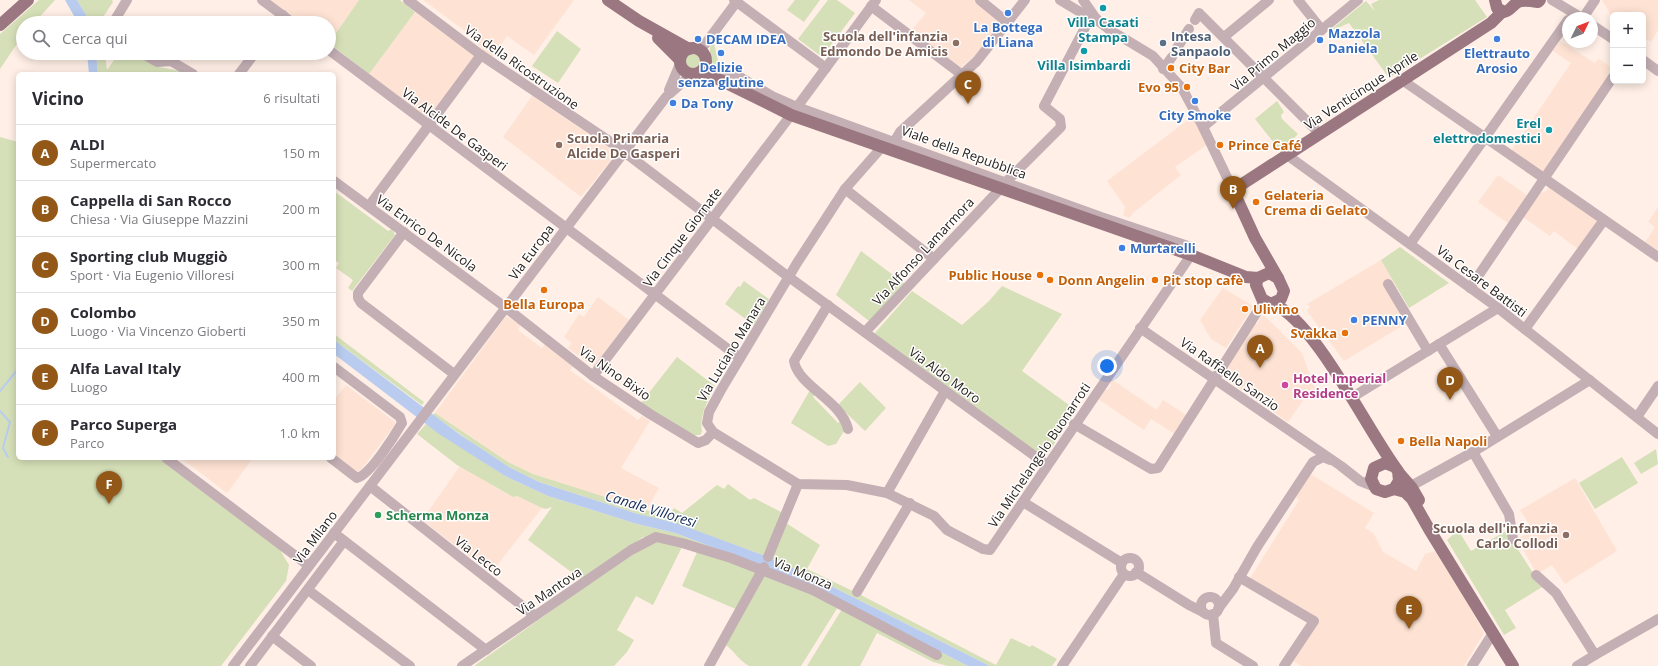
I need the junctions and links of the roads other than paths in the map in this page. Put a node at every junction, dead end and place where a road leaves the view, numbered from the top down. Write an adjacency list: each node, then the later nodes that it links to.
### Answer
1 (28, 0): 28 (main road)
2 (127, 0): 22 (street)
3 (262, 0): 23 (street)
4 (408, 0): 38 (street, Via della Ricostruzione)
5 (608, 0): 26 (main road)
6 (980, 0): 27 (street)
7 (1025, 0): 27 (street)
8 (1060, 0): 24 (street)
9 (1083, 0): 24 (street)
10 (1269, 0): 33 (street)
11 (1298, 0): 32 (street)
12 (1358, 0): 32 (street, Via Primo Maggio)
13 (1495, 0): 19 (main road)
14 (1540, 0): 19 (main road, Via Venticinque Aprile)
15 (1552, 0): 20 (street)
16 (1595, 0): 21 (street)
17 (736, 1): 36 (street); 44 (street)
18 (873, 3): 44 (street, Via Cinque Giornate); 50 (street)
19 (1502, 12): 53 (main road, Via Venticinque Aprile)
20 (1565, 12)
21 (1587, 12)
22 (117, 16)
23 (277, 16)
24 (1094, 19): 46 (street); 68 (street, Via Alfonso Lamarmora)
25 (1195, 20): 33 (street)
26 (639, 21): 36 (main road); 42 (main road)
27 (1007, 22): 50 (street)
28 (0, 25)
29 (1189, 29): 35 (street)
30 (1562, 29): 61 (street)
31 (1598, 29): 34 (street)
32 (1322, 30): 52 (street, Via Primo Maggio)
33 (1224, 37): 52 (street)
34 (1610, 37)
35 (1177, 48)
36 (694, 50): 42 (main road); 45 (main road)
37 (336, 55): 58 (street, Via Alcide De Gasperi)
38 (482, 55): 58 (street); 64 (street, Via della Ricostruzione)
39 (1172, 57): 46 (street)
40 (154, 60): 48 (street)
41 (250, 60): 49 (street)
42 (680, 62): 45 (main road); 55 (street, Via Europa)
43 (1646, 62): 47 (street)
44 (826, 68): 57 (street, Via Cinque Giornate)
45 (700, 69): 51 (main road, Viale della Repubblica); 55 (street, Via Europa); 56 (main road, Viale della Repubblica)
46 (1163, 69): 59 (street)
47 (1658, 71)
48 (190, 72)
49 (241, 72)
50 (961, 74): 62 (street)
51 (726, 77): 56 (main road, Viale della Repubblica); 57 (street, Viale della Repubblica)
52 (1264, 78): 59 (street, Via Primo Maggio); 60 (street)
53 (1402, 80): 60 (main road, Via Venticinque Aprile); 61 (street)
54 (1610, 82): 66 (street)
55 (666, 97): 64 (street, Via Europa)
56 (764, 102): 57 (main road, Viale della Repubblica)
57 (794, 111): 62 (street, Viale della Repubblica); 63 (main road, Viale della Repubblica); 72 (street, Via Cinque Giornate)
58 (429, 126): 71 (street); 74 (street, Via Alcide De Gasperi)
59 (1203, 126): 70 (street)
60 (1319, 133): 65 (main road, Via Venticinque Aprile)
61 (1486, 138): 66 (street); 77 (street)
62 (894, 142): 68 (street, Viale della Repubblica)
63 (882, 147): 68 (main road, Viale della Repubblica); 69 (street, Via Luciano Manara)
64 (624, 152): 72 (street, Via della Ricostruzione); 74 (street, Via Europa)
65 (1287, 155): 70 (main road, Via Venticinque Aprile); 77 (street, Via Cesare Battisti)
66 (1545, 179): 73 (street); 86 (street)
67 (336, 181): 71 (street, Via Enrico De Nicola)
68 (1003, 185): 78 (main road, Viale della Repubblica); 80 (street, Via Alfonso Lamarmora)
69 (845, 189): 80 (street); 82 (street, Via Luciano Manara)
70 (1233, 190): 76 (main road)
71 (369, 206): 75 (street, Via Enrico De Nicola)
72 (712, 219): 82 (street, Via Aldo Moro); 87 (street, Via Cinque Giornate)
73 (1604, 220): 79 (street); 94 (street)
74 (566, 228): 87 (street, Via Alcide De Gasperi); 91 (street, Via Europa)
75 (404, 232): 91 (street, Via Enrico De Nicola); 101 (street)
76 (1256, 240): 83 (main road); 84 (main road)
77 (1410, 244): 86 (street, Via Cesare Battisti)
78 (1191, 255): 81 (main road, Viale della Repubblica); 93 (street, Via Michelangelo Buonarroti)
79 (1658, 257)
80 (934, 259): 96 (street, Via Alfonso Lamarmora)
81 (1221, 268): 83 (main road, Viale della Repubblica); 89 (main road, Viale della Repubblica)
82 (789, 276): 90 (street, Via Aldo Moro); 99 (street, Via Luciano Manara)
83 (1260, 277): 84 (main road); 89 (main road)
84 (1278, 278): 88 (main road)
85 (1388, 284): 98 (street)
86 (1470, 288): 92 (street, Via Cesare Battisti)
87 (655, 294): 99 (street, Via Alcide De Gasperi); 102 (street, Via Cinque Giornate)
88 (1284, 294): 89 (main road); 95 (main road)
89 (1266, 300): 95 (main road, Viale della Repubblica); 103 (street)
90 (828, 305): 96 (street, Via Aldo Moro); 112 (street)
91 (505, 307): 101 (street, Via Europa); 102 (street, Via Nino Bixio)
92 (1498, 308): 94 (street, Via Cesare Battisti); 97 (street)
93 (1140, 328): 103 (street, Via Raffaello Sanzio); 110 (street, Via Michelangelo Buonarroti)
94 (1525, 329): 104 (street, Via Cesare Battisti)
95 (1305, 331): 107 (main road)
96 (865, 332): 106 (street, Via Aldo Moro)
97 (1439, 344): 98 (street); 115 (street)
98 (1428, 351): 107 (street)
99 (740, 358): 113 (street, Via Luciano Manara)
100 (336, 369): 119 (street)
101 (454, 374): 109 (street, Via Europa)
102 (593, 376): 113 (street, Via Nino Bixio)
103 (1214, 379): 110 (street); 116 (street, Via Raffaello Sanzio)
104 (1590, 380): 108 (street, Via Cesare Battisti); 115 (street)
105 (1658, 386): 108 (street)
106 (945, 392): 122 (street, Via Aldo Moro); 132 (street)
107 (1351, 398): 111 (main road)
108 (1637, 417): 114 (street, Via Cesare Battisti)
109 (418, 423): 128 (street, Via Milano)
110 (1074, 424): 122 (street, Via Michelangelo Buonarroti)
111 (1368, 425): 123 (main road); 124 (main road)
112 (848, 429)
113 (713, 432): 127 (street)
114 (1658, 434)
115 (1497, 436): 117 (street)
116 (1305, 442): 120 (street, Via Raffaello Sanzio); 121 (street)
117 (1472, 452): 126 (street); 138 (street)
118 (169, 460): 143 (street)
119 (334, 460)
120 (1333, 461): 121 (street); 125 (street, Via Raffaello Sanzio)
121 (1313, 462): 147 (street)
122 (1047, 465): 134 (street, Via Michelangelo Buonarroti)
123 (1375, 468): 124 (main road); 125 (street); 129 (main road)
124 (1397, 470): 130 (main road); 131 (main road)
125 (1352, 474): 129 (street, Via Raffaello Sanzio)
126 (1428, 478): 130 (street); 133 (street)
127 (798, 484): 132 (street); 142 (street)
128 (370, 486): 136 (street, Via Milano); 154 (street, Via Lecco)
129 (1373, 486): 131 (main road)
130 (1411, 486): 133 (main road)
131 (1394, 489): 140 (main road)
132 (887, 493): 135 (street)
133 (1419, 500): 140 (main road)
134 (1022, 502): 135 (street, Via Michelangelo Buonarroti); 141 (street)
135 (910, 503): 149 (street)
136 (334, 533): 139 (street); 143 (street, Via Milano)
137 (651, 538): 142 (street, Via Monza); 154 (street, Via Mantova)
138 (1513, 539)
139 (344, 541): 148 (street, Via Milano); 158 (street)
140 (1444, 552): 156 (main road)
141 (1122, 563): 144 (street); 145 (street)
142 (765, 565): 159 (street, Via Monza); 166 (street)
143 (309, 566): 161 (street, Via Milano)
144 (1136, 572): 145 (street); 150 (street)
145 (1124, 574): 167 (street)
146 (1536, 575): 160 (street)
147 (1237, 580): 151 (street); 153 (street); 169 (street)
148 (308, 590): 157 (street, Via Milano); 164 (street)
149 (857, 592)
150 (1178, 598): 151 (street); 152 (street)
151 (1208, 598): 152 (street); 153 (street)
152 (1203, 612): 153 (street)
153 (1216, 612): 168 (street)
154 (536, 616): 158 (street, Via Mantova)
155 (1658, 619): 160 (street)
156 (1493, 633): 170 (street); 171 (main road)
157 (272, 636): 162 (street, Via Milano); 163 (street)
158 (486, 650): 165 (street, Via Mantova)
159 (937, 655)
160 (1595, 655): 172 (street)
161 (233, 666)
162 (250, 666)
163 (311, 666)
164 (410, 666)
165 (462, 666)
166 (709, 666)
167 (1062, 666)
168 (1253, 666)
169 (1284, 666)
170 (1472, 666)
171 (1513, 666)
172 (1577, 666)

